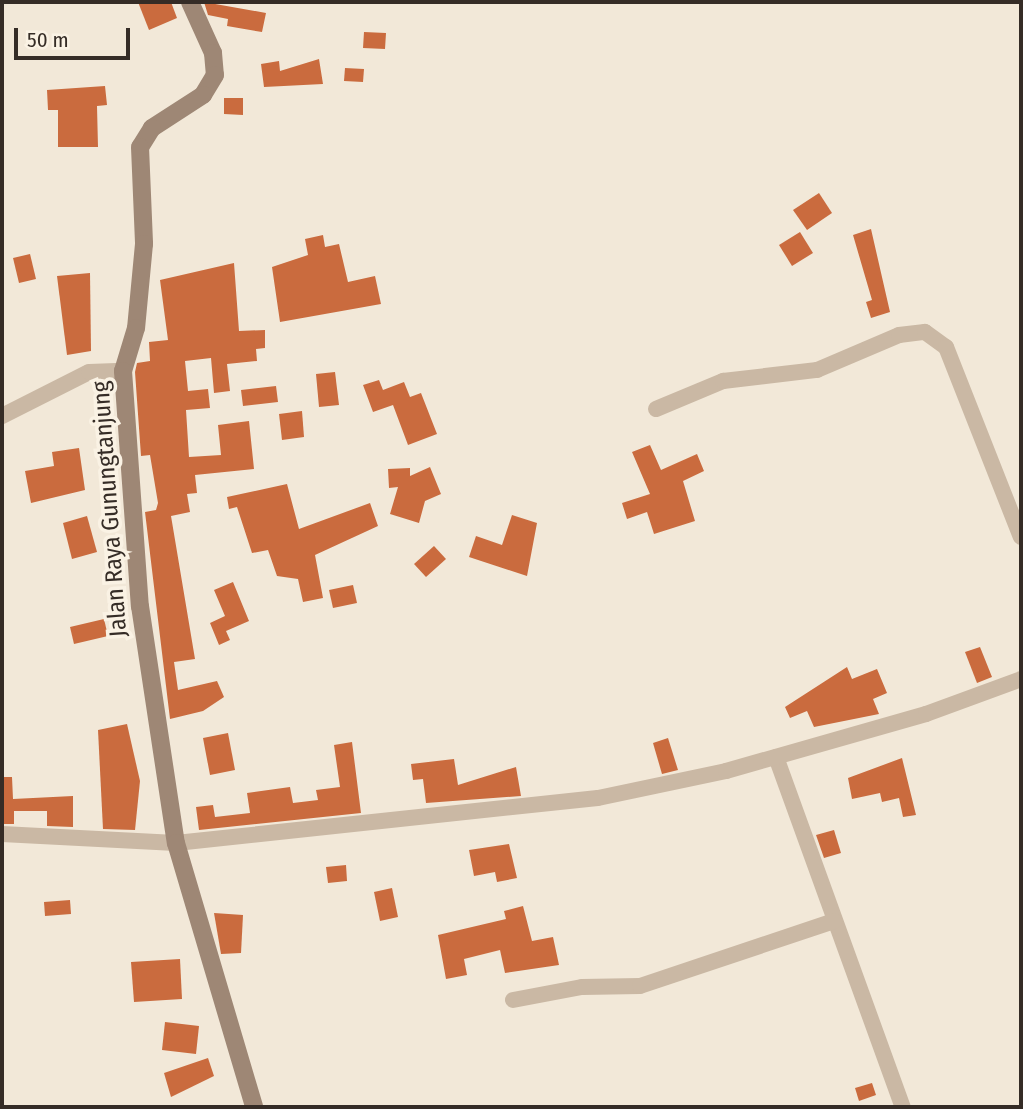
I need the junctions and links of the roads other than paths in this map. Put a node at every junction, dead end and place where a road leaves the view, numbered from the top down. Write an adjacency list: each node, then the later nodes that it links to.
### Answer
1 (190, 2): 2 (main road, Jalan Raya Gunungtanjung)
2 (123, 371): 4 (street); 9 (main road, Jalan Raya Gunungtanjung)
3 (656, 409): 5 (street)
4 (2, 416)
5 (1021, 537)
6 (1021, 679): 7 (street)
7 (776, 757): 9 (street); 10 (street)
8 (2, 834): 9 (street)
9 (176, 843): 12 (main road, Jalan Raya Gunungtanjung)
10 (834, 921): 11 (street); 13 (street)
11 (513, 1000)
12 (254, 1107)
13 (903, 1107)

